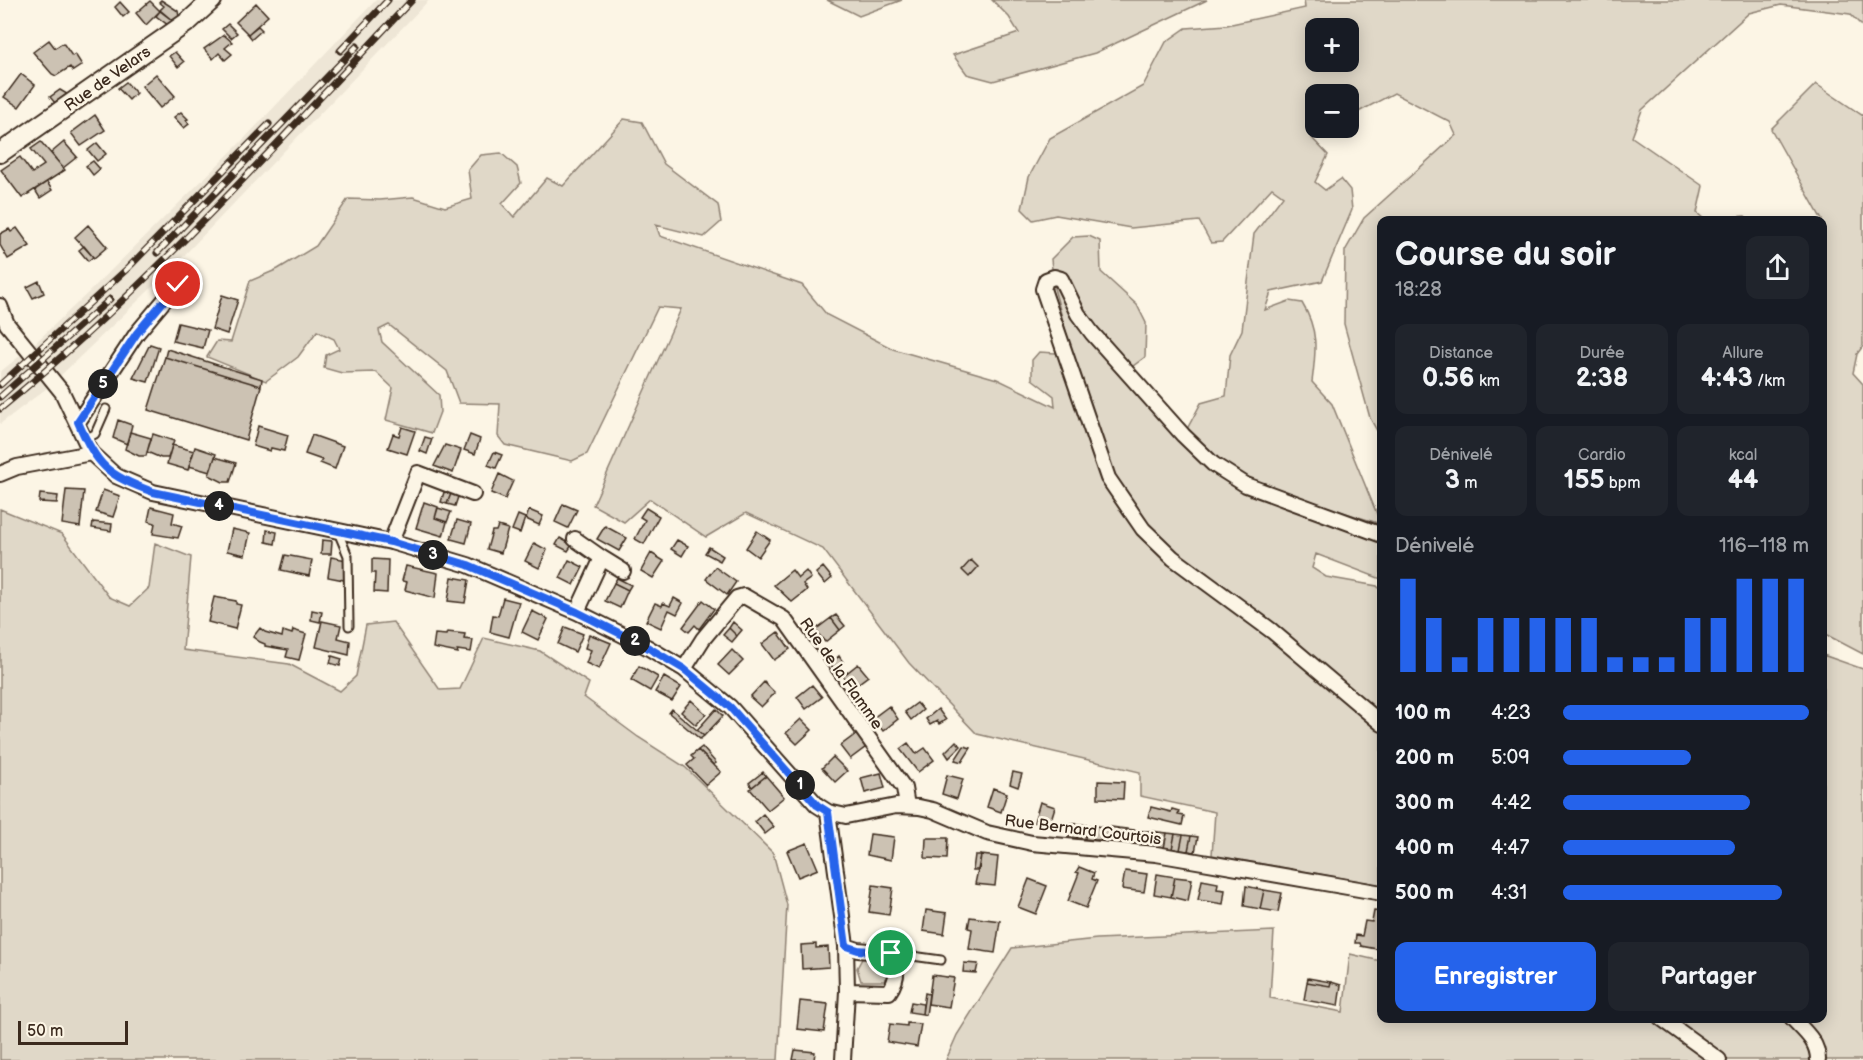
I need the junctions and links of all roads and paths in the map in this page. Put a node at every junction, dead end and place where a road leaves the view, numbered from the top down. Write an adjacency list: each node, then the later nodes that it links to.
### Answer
1 (212, 0): 2 (main road, Rue de Velars)
2 (0, 153)
3 (178, 284): 6 (street)
4 (0, 306): 6 (street)
5 (106, 408): 7 (lane)
6 (78, 422): 7 (street)
7 (85, 439): 8 (street)
8 (91, 453): 9 (street); 11 (street)
9 (0, 474)
10 (473, 494): 14 (street)
11 (338, 532): 14 (street); 18 (lane)
12 (1377, 532): 20 (street)
13 (575, 539): 15 (street)
14 (391, 542): 17 (street)
15 (602, 558): 16 (street); 17 (street)
16 (623, 571)
17 (577, 612): 19 (street)
18 (349, 626)
19 (684, 669): 21 (street, Rue de la Flamme); 22 (street)
20 (1377, 720)
21 (907, 806): 22 (street, Rue Bernard Courtois); 23 (street, Rue Bernard Courtois)
22 (828, 812): 24 (street)
23 (1377, 892)
24 (846, 946): 25 (street); 27 (street)
25 (891, 953): 26 (lane); 27 (street)
26 (941, 960)
27 (848, 991): 30 (street)
28 (1668, 1023): 31 (street)
29 (1797, 1023): 32 (street)
30 (843, 1060)
31 (1719, 1060)
32 (1818, 1060)

